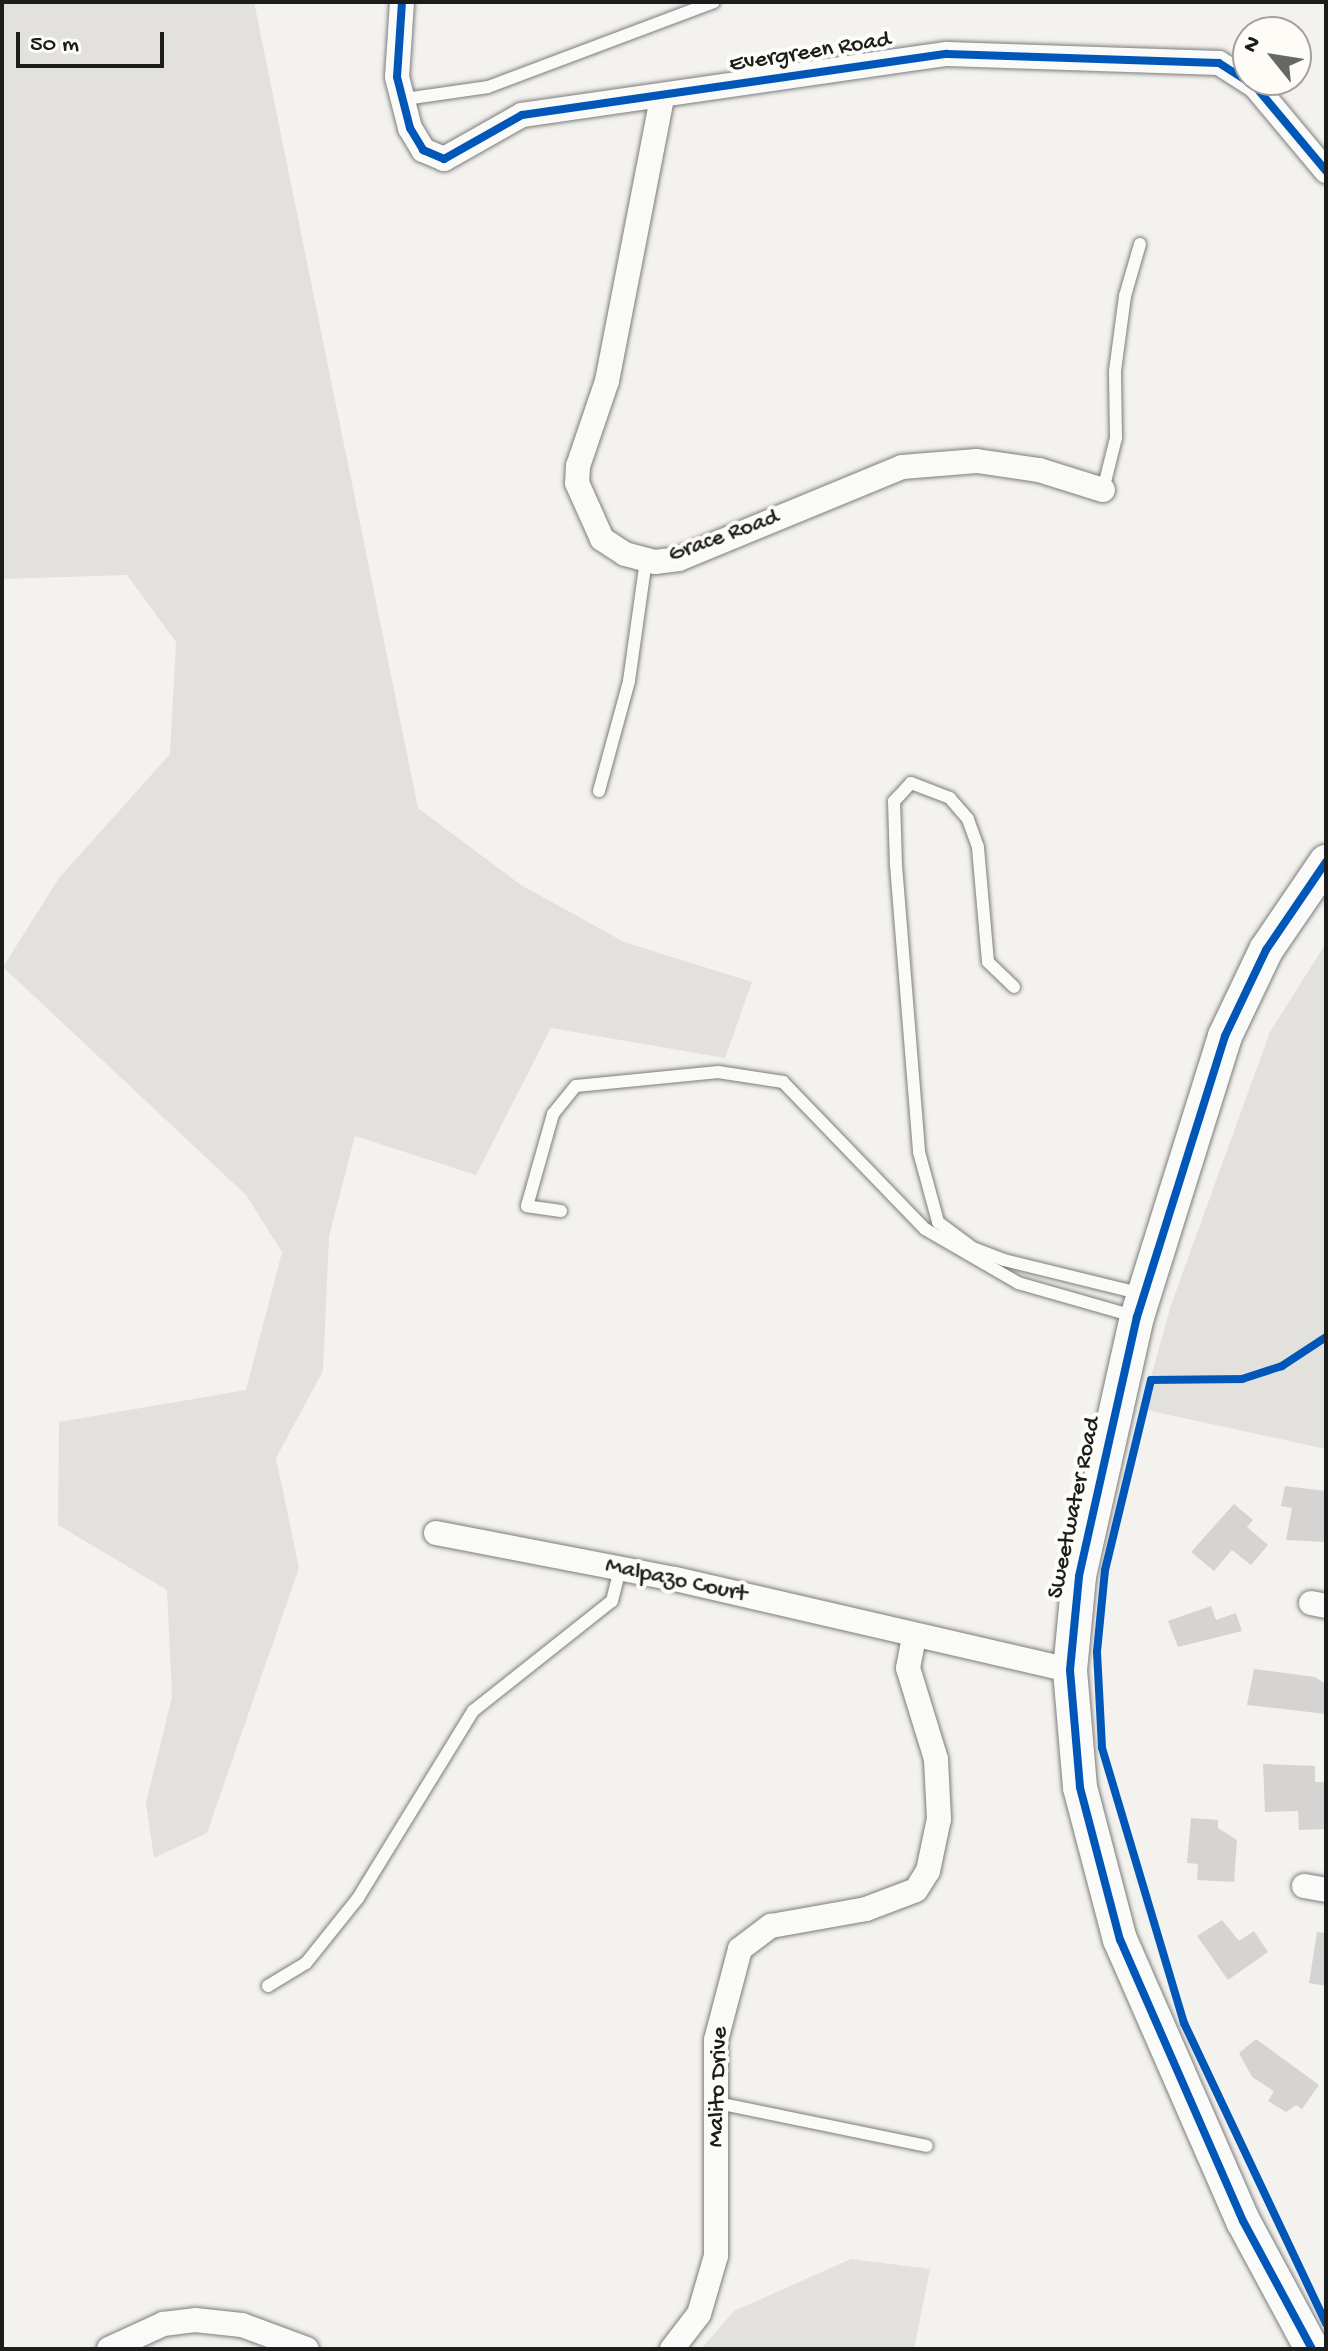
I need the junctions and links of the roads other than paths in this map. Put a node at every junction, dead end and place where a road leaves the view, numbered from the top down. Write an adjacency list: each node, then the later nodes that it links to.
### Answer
1 (402, 2): 4 (street, Evergreen Road)
2 (714, 2): 4 (lane)
3 (662, 98): 4 (street, Evergreen Road); 5 (street, Evergreen Road); 8 (street, Grace Road)
4 (405, 99)
5 (1326, 171)
6 (1140, 244): 7 (lane)
7 (1103, 490): 8 (street, Grace Road)
8 (646, 560): 9 (lane)
9 (599, 791)
10 (1326, 862): 13 (main road, Sweetwater Road)
11 (1014, 987): 13 (lane)
12 (561, 1211): 13 (lane)
13 (1141, 1306): 17 (main road, Sweetwater Road)
14 (436, 1533): 15 (street, Malpazo Court)
15 (620, 1569): 16 (street, Malpazo Court); 18 (lane)
16 (914, 1637): 17 (street); 19 (street, Malito Drive)
17 (1070, 1670): 24 (main road, Sweetwater Road)
18 (268, 1986)
19 (718, 2103): 20 (lane); 23 (street, Malito Drive)
20 (927, 2146)
21 (109, 2349): 22 (street)
22 (307, 2349)
23 (672, 2349)
24 (1312, 2349)

